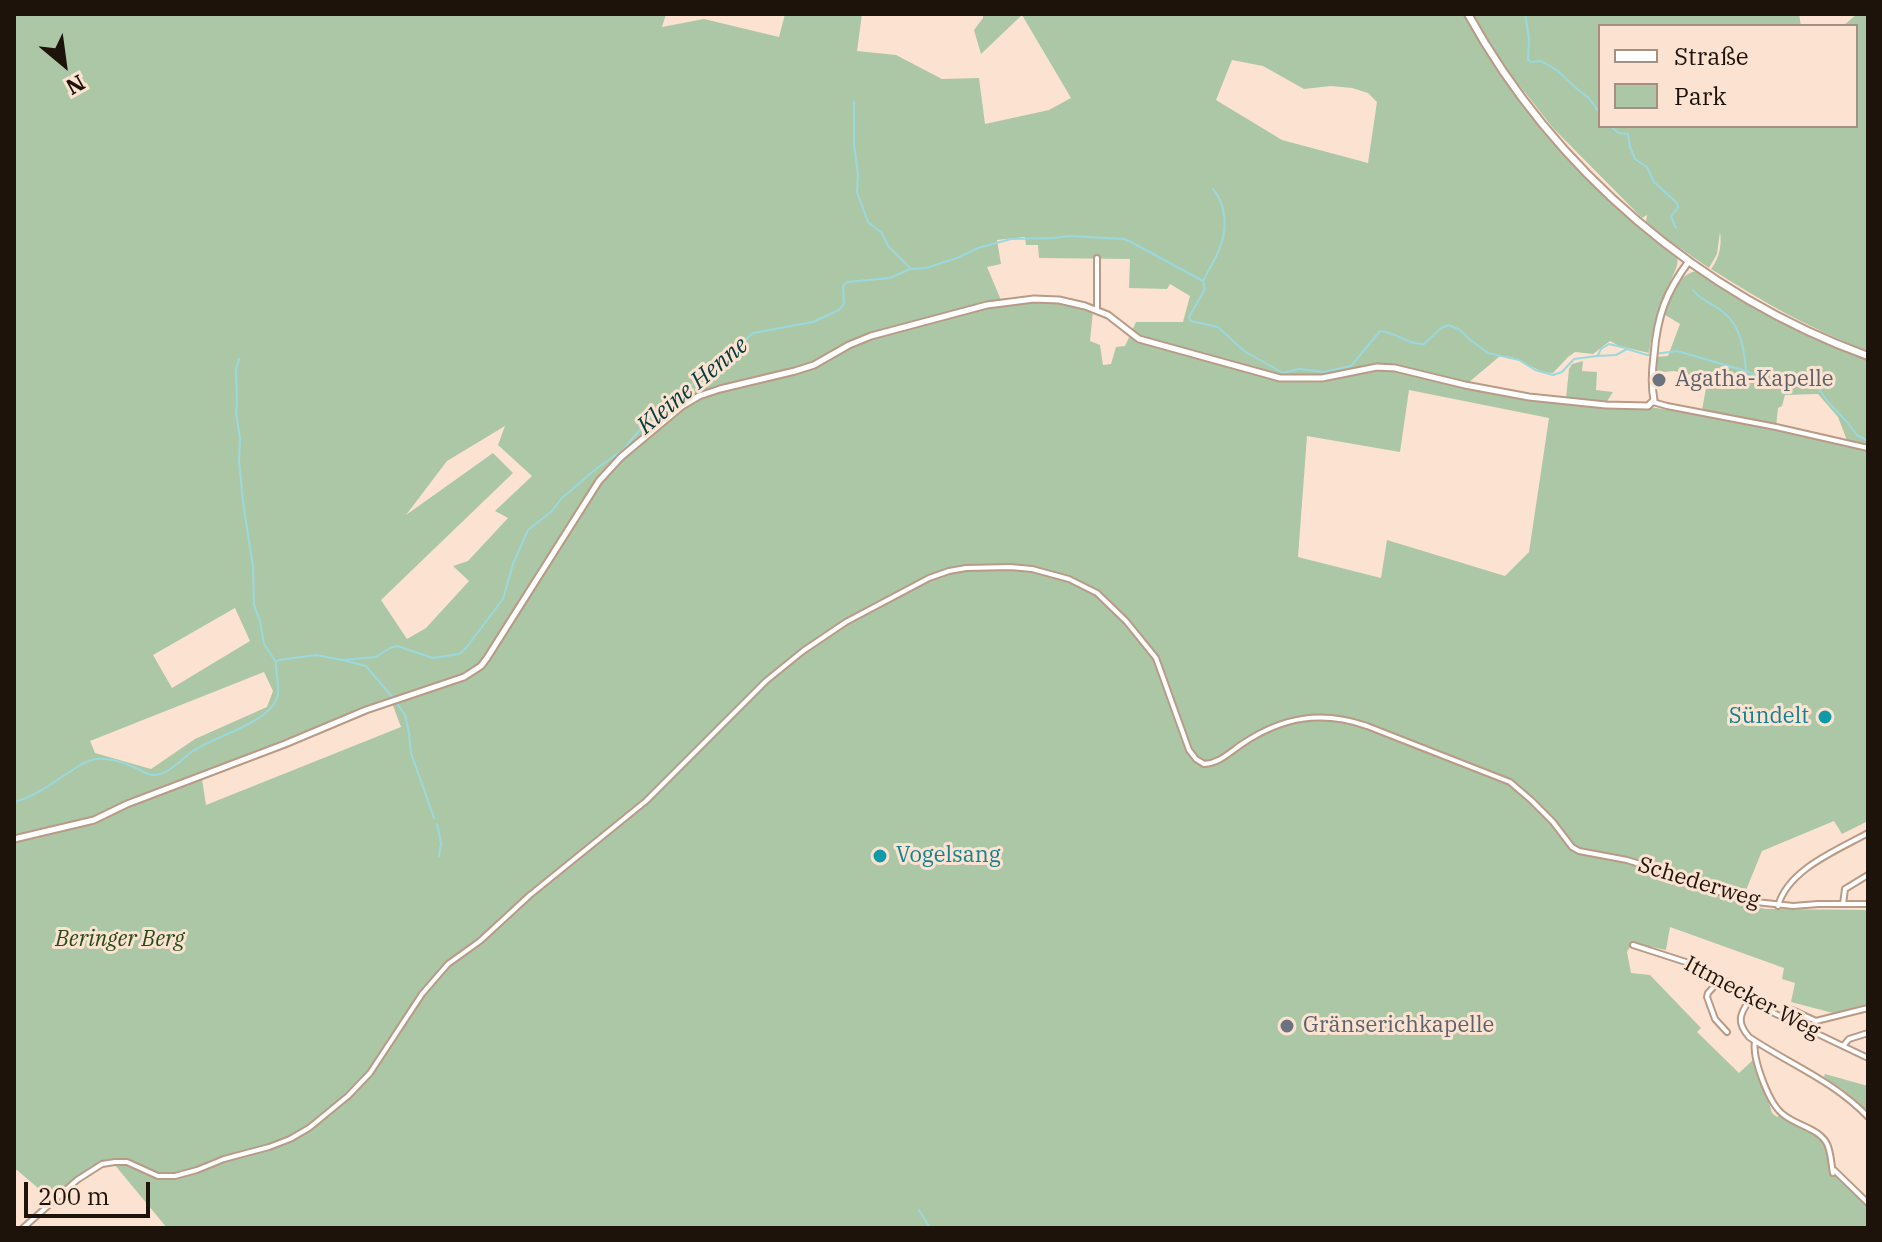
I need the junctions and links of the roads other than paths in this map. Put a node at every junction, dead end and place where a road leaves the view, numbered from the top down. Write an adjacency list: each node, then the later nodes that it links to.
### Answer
1 (1468, 14): 3 (main road)
2 (1097, 258): 4 (street)
3 (1689, 261): 5 (main road); 6 (street)
4 (1097, 309): 6 (street); 9 (street)
5 (1868, 356)
6 (1653, 402): 7 (street)
7 (1868, 448)
8 (1868, 833): 13 (street)
9 (14, 839)
10 (1868, 875): 11 (street)
11 (1843, 904): 12 (street, Schederweg); 13 (street, Schederweg)
12 (1868, 904)
13 (1778, 906): 26 (street, Schederweg)
14 (1633, 945): 15 (street, Ittmecker Weg)
15 (1721, 979): 16 (street, Ittmecker Weg); 19 (street)
16 (1749, 1001): 18 (street, Ittmecker Weg); 21 (street)
17 (1868, 1008): 18 (street)
18 (1785, 1019): 22 (street, Ittmecker Weg)
19 (1727, 1032)
20 (1868, 1033): 22 (street)
21 (1755, 1041): 24 (street); 25 (street)
22 (1843, 1046): 23 (street, Ittmecker Weg)
23 (1868, 1058)
24 (1868, 1117)
25 (1868, 1203)
26 (23, 1228)

